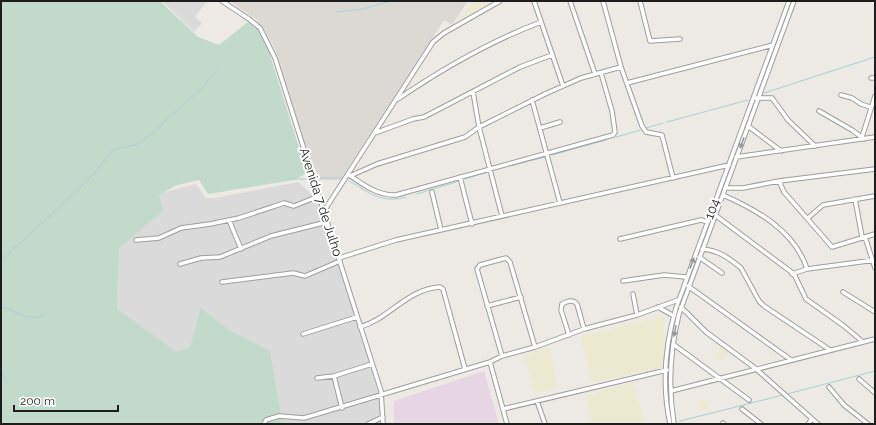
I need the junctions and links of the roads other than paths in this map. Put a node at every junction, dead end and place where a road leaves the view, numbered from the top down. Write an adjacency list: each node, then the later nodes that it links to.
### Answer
1 (222, 1): 49 (street, Avenida 7 de Julho)
2 (500, 1): 24 (street)
3 (534, 1): 9 (street)
4 (570, 1): 15 (street)
5 (603, 1): 13 (street)
6 (640, 1): 10 (street)
7 (789, 1): 11 (street, 104)
8 (794, 1): 21 (street)
9 (541, 22): 12 (street); 24 (street)
10 (680, 39)
11 (773, 45): 16 (street); 20 (street, 104)
12 (552, 55): 17 (street); 18 (street)
13 (620, 67): 14 (street); 16 (street)
14 (601, 73): 15 (street); 36 (street)
15 (595, 74): 17 (street)
16 (627, 83): 44 (street)
17 (563, 86): 23 (street)
18 (473, 92): 29 (street); 31 (street)
19 (841, 95): 25 (street)
20 (753, 97): 21 (street); 39 (street, 104)
21 (757, 98): 28 (street); 34 (street)
22 (874, 98): 25 (street)
23 (532, 100): 29 (street); 30 (street)
24 (396, 101): 31 (street)
25 (870, 107): 33 (street)
26 (818, 111): 33 (street)
27 (560, 122): 30 (street)
28 (748, 126): 35 (street); 37 (street, one-way to 37)
29 (479, 127): 40 (street); 42 (street)
30 (540, 128): 36 (street)
31 (375, 133): 42 (street)
32 (875, 137): 33 (street)
33 (863, 138): 34 (street)
34 (815, 146): 35 (street)
35 (781, 151): 37 (street)
36 (547, 154): 40 (street); 52 (street)
37 (736, 157): 38 (street)
38 (734, 163): 39 (street); 46 (street)
39 (728, 165): 44 (street); 59 (street, 104)
40 (491, 168): 43 (street); 55 (street)
41 (875, 169): 45 (street)
42 (349, 175): 43 (street); 53 (street)
43 (460, 177): 60 (street)
44 (673, 178): 52 (street)
45 (780, 181): 46 (street); 56 (street)
46 (725, 188): 48 (street)
47 (432, 192): 62 (street)
48 (723, 195): 54 (street); 74 (street)
49 (319, 196): 53 (street, Avenida 7 de Julho); 57 (street)
50 (875, 196): 51 (street)
51 (855, 199): 56 (street); 64 (street)
52 (560, 203): 55 (street)
53 (324, 212): 58 (street, Avenida 7 de Julho)
54 (715, 215): 61 (street); 76 (street)
55 (502, 216): 60 (street)
56 (808, 218): 64 (street)
57 (229, 220): 66 (street); 68 (street)
58 (327, 222): 68 (street); 70 (street, Avenida 7 de Julho)
59 (707, 222): 61 (street); 65 (street); 77 (street, 104, one-way to 59)
60 (472, 224): 62 (street)
61 (711, 224): 67 (street)
62 (441, 230): 70 (street)
63 (875, 234): 64 (street)
64 (863, 237): 71 (street)
65 (620, 239)
66 (136, 240)
67 (702, 248): 69 (street); 101 (street)
68 (241, 249): 72 (street)
69 (699, 257): 75 (street); 80 (street)
70 (340, 260): 79 (street); 92 (street, Avenida 7 de Julho)
71 (873, 260): 73 (street); 74 (street)
72 (180, 264)
73 (875, 268)
74 (807, 269): 76 (street)
75 (722, 273)
76 (792, 274): 98 (street)
77 (686, 277): 78 (street); 84 (street, 104)
78 (624, 280)
79 (222, 282)
80 (688, 286): 85 (street); 103 (street)
81 (843, 292): 89 (street)
82 (633, 294): 90 (street)
83 (521, 297): 86 (street); 86 (street); 100 (street)
84 (678, 300): 85 (street); 87 (street); 91 (street, 104)
85 (682, 302): 88 (street)
86 (488, 306): 102 (street)
87 (658, 307): 90 (street); 91 (street)
88 (681, 307): 99 (street, one-way to 99); 106 (street)
89 (875, 312)
90 (637, 316): 94 (street)
91 (674, 316): 108 (street, 104)
92 (357, 317): 93 (street, Avenida 7 de Julho); 95 (street)
93 (360, 327): 105 (street, Avenida 7 de Julho); 107 (street)
94 (584, 329): 96 (street); 96 (street)
95 (303, 334)
96 (569, 335): 100 (street)
97 (875, 339): 98 (street)
98 (863, 342): 101 (street)
99 (673, 344): 108 (street); 111 (street)
100 (535, 347): 102 (street)
101 (830, 350): 103 (street)
102 (502, 356): 104 (street)
103 (791, 360): 106 (street)
104 (490, 362): 107 (street); 120 (street)
105 (372, 364): 109 (street); 116 (street, Avenida 7 de Julho)
106 (755, 368): 111 (street); 124 (street)
107 (465, 369): 116 (street)
108 (669, 370): 114 (street); 118 (street); 131 (street, 104)
109 (334, 376): 110 (street); 119 (street)
110 (317, 378)
111 (720, 378): 114 (street); 117 (street)
112 (859, 379): 115 (street)
113 (829, 387): 136 (street)
114 (671, 391): 132 (street)
115 (875, 393)
116 (382, 395): 119 (street); 122 (street, Avenida 7 de Julho)
117 (749, 400)
118 (537, 401): 120 (street); 130 (street)
119 (342, 408): 123 (street)
120 (503, 409): 129 (street)
121 (742, 409): 133 (street)
122 (383, 416): 127 (street); 128 (street, Avenida 7 de Julho)
123 (304, 418): 125 (street); 126 (street)
124 (812, 419): 134 (street); 135 (street)
125 (264, 424)
126 (303, 424)
127 (368, 424)
128 (383, 424)
129 (507, 424)
130 (545, 424)
131 (670, 424)
132 (674, 424)
133 (761, 424)
134 (808, 424)
135 (818, 424)
136 (868, 424)

